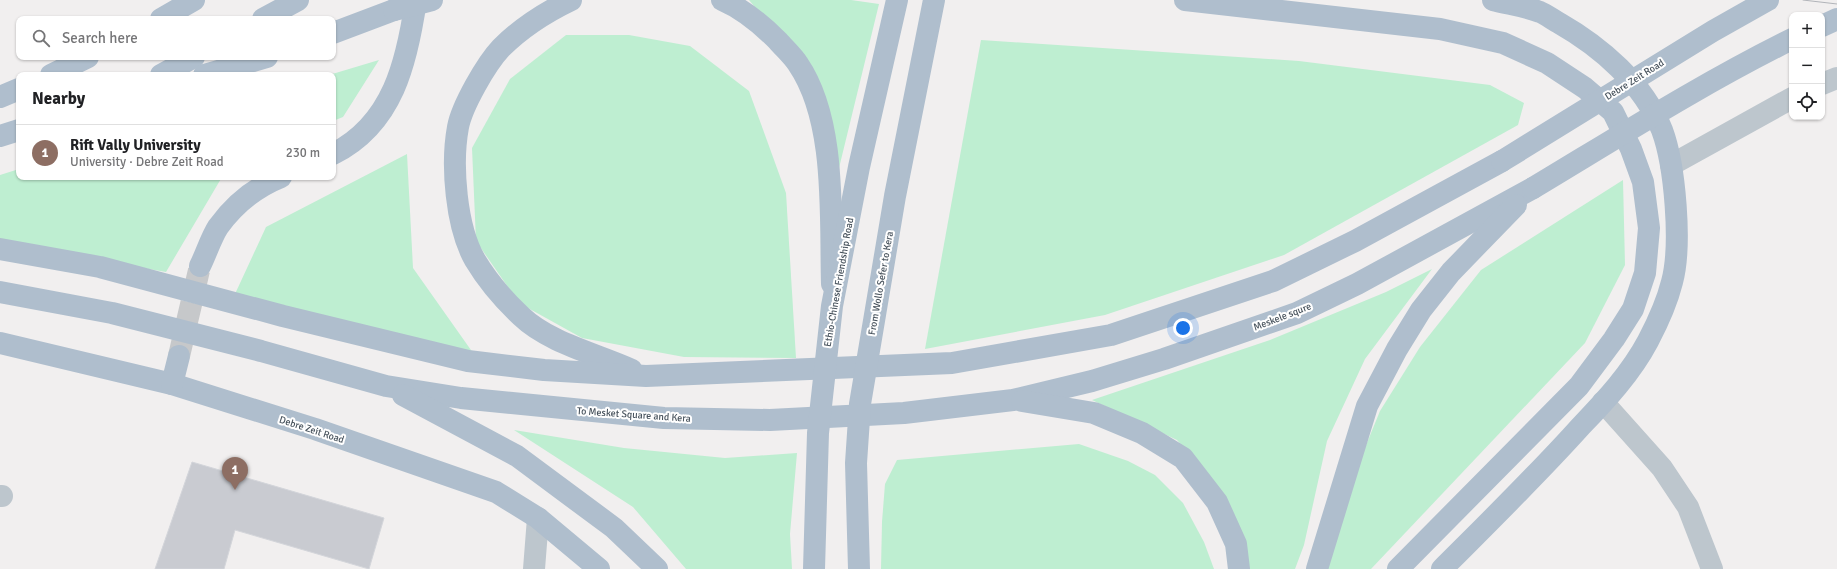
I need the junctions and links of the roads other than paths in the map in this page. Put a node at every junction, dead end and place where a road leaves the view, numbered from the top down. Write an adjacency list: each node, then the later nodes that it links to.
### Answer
1 (194, 0): 12 (main road)
2 (298, 0): 13 (main road)
3 (416, 0): 31 (main road)
4 (432, 0): 16 (main road, bridge)
5 (571, 0): 41 (main road)
6 (722, 0): 38 (main road, bridge)
7 (897, 0): 38 (main road, Ethio-Chinese Friendship Road, bridge)
8 (934, 0): 51 (main road, From Wollo Sefer to Kera, bridge)
9 (1185, 0): 54 (main road)
10 (1492, 0): 32 (main road)
11 (1768, 0): 41 (main road, Debre Zeit Road, bridge)
12 (166, 16)
13 (269, 16)
14 (1837, 19): 15 (main road)
15 (1825, 25)
16 (336, 32)
17 (1789, 40): 34 (main road, bridge)
18 (82, 60): 21 (main road)
19 (188, 60): 22 (main road)
20 (256, 60): 23 (main road)
21 (57, 72)
22 (166, 72)
23 (214, 72)
24 (1837, 78): 25 (street)
25 (1825, 83)
26 (16, 90): 27 (main road)
27 (0, 97)
28 (1789, 100): 32 (street)
29 (16, 131): 30 (main road)
30 (0, 136)
31 (336, 152)
32 (1671, 165): 45 (main road)
33 (274, 180): 36 (main road)
34 (1533, 188): 44 (main road, Meskele squre); 53 (main road)
35 (0, 249): 41 (main road, Debre Zeit Road)
36 (200, 266)
37 (0, 292): 43 (main road, To Mesket Square and Kera)
38 (832, 306): 50 (main road, Ethio-Chinese Friendship Road, bridge)
39 (0, 343): 42 (main road, Debre Zeit Road)
40 (179, 356): 42 (main road)
41 (646, 376)
42 (172, 384): 46 (main road, Debre Zeit Road)
43 (386, 386): 44 (main road, To Mesket Square and Kera); 49 (main road)
44 (1013, 400): 52 (main road)
45 (1603, 402): 55 (main road); 56 (street)
46 (538, 518): 47 (street); 48 (main road, Debre Zeit Road)
47 (534, 569)
48 (599, 569)
49 (658, 569)
50 (814, 569)
51 (859, 569)
52 (1239, 569)
53 (1317, 569)
54 (1398, 569)
55 (1442, 569)
56 (1712, 569)

